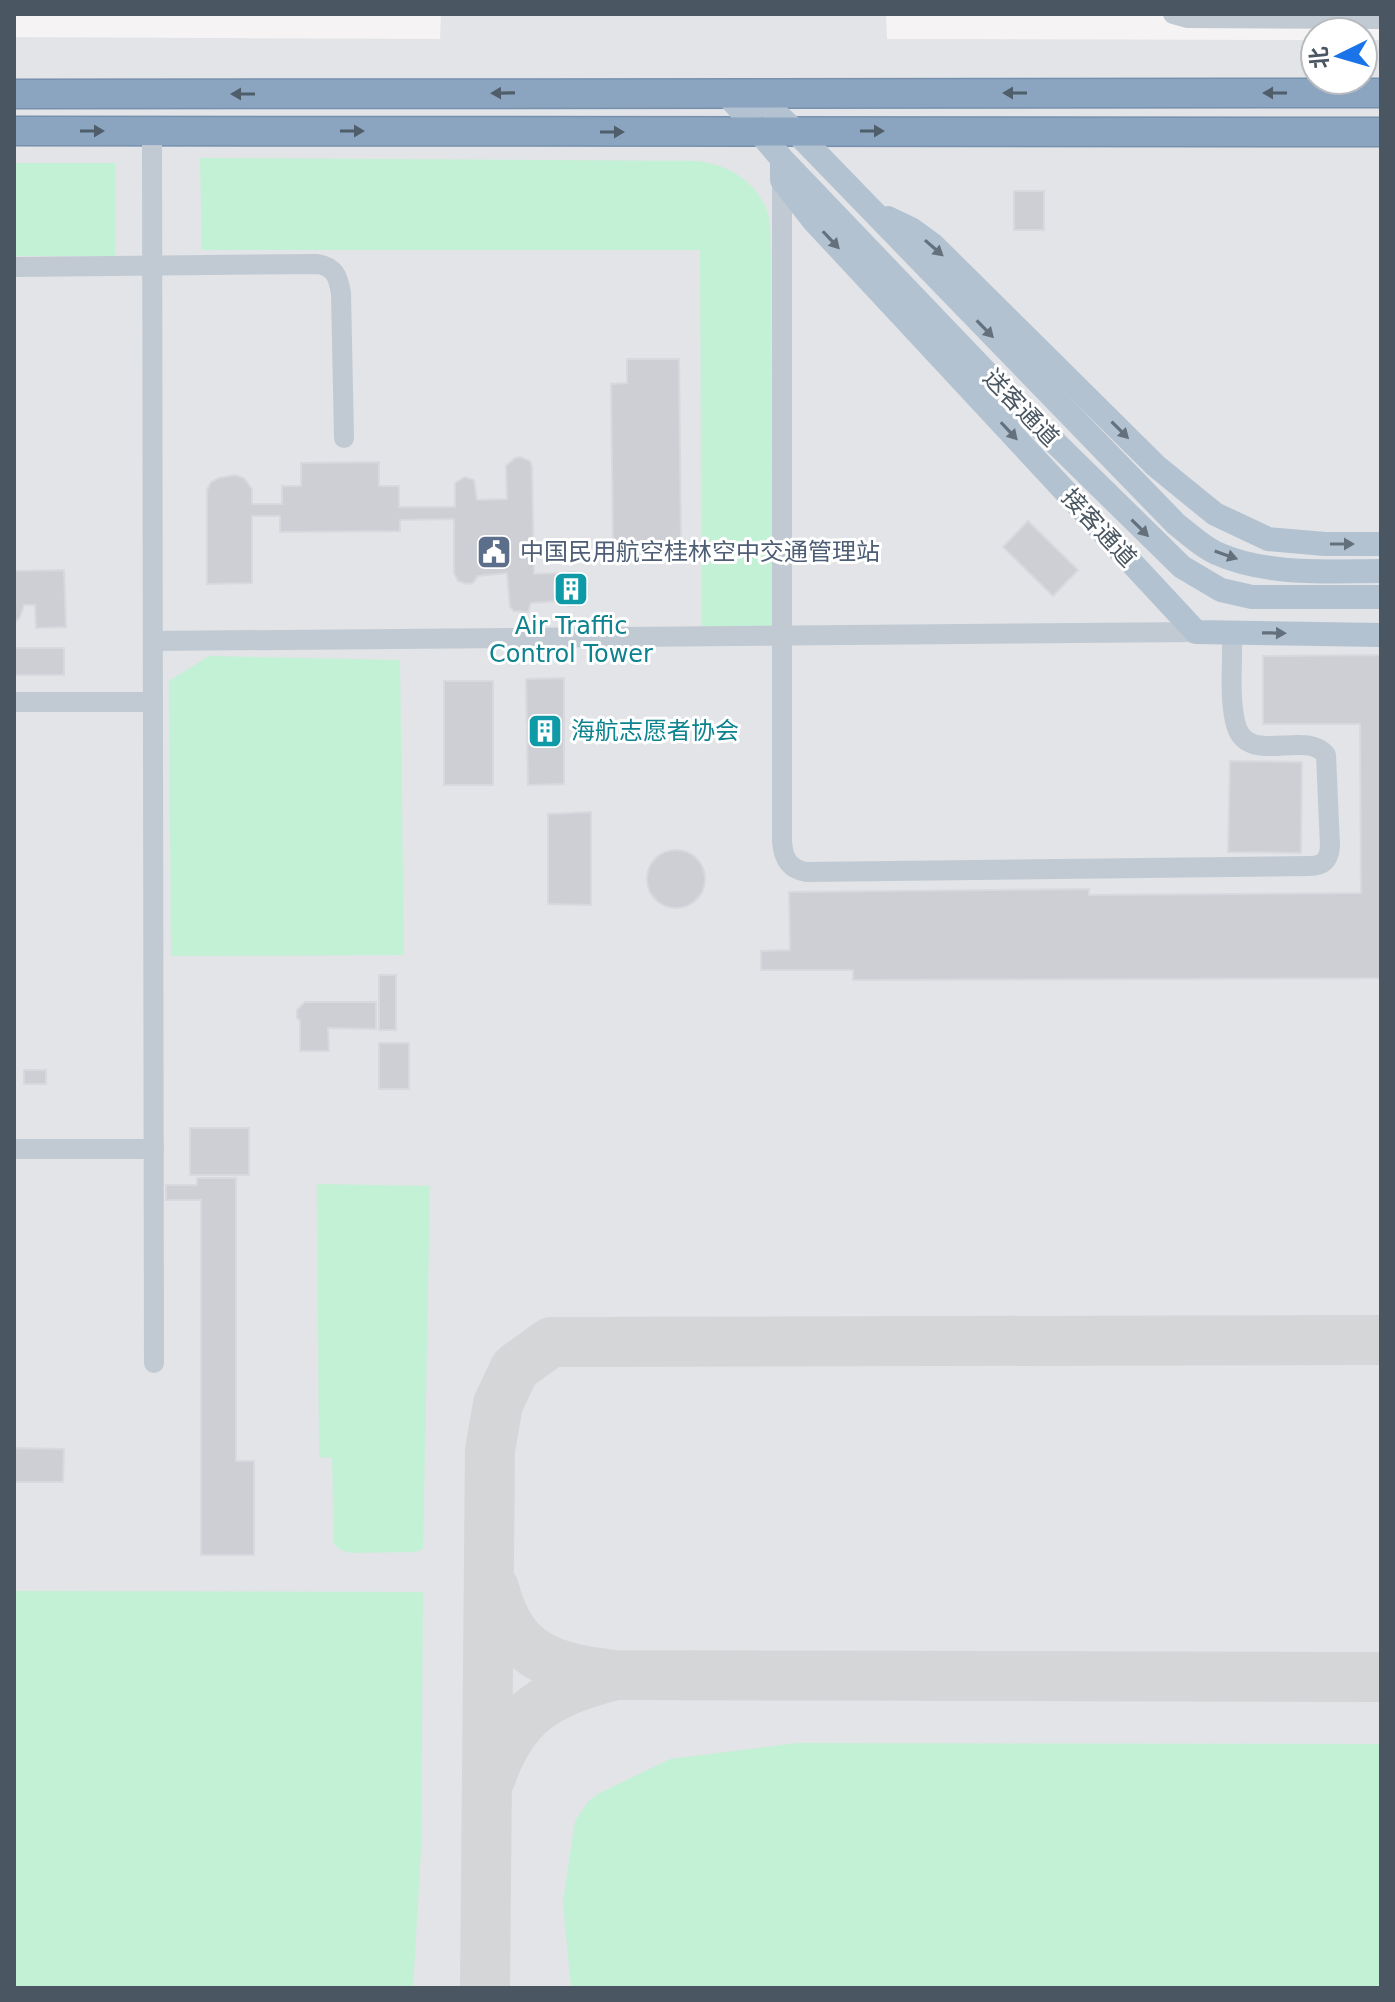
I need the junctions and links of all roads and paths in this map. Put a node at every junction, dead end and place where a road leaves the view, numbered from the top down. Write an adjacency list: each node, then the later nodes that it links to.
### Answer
1 (1173, 14): 2 (street)
2 (1381, 19)
3 (740, 93): 4 (highway, one-way to 3); 5 (highway, one-way to 5); 6 (main road, 送客通道); 9 (main road, 送客通道)
4 (1381, 93)
5 (14, 94)
6 (794, 130): 9 (highway); 10 (highway, one-way to 10); 12 (main road, 送客通道)
7 (14, 131): 8 (highway, one-way to 8)
8 (152, 131): 9 (highway, one-way to 9); 14 (street)
9 (758, 132): 11 (main road, 送客通道)
10 (1381, 132)
11 (782, 169): 18 (main road, 送客通道, one-way to 18); 19 (main road, 接客通道, one-way to 19); 22 (street)
12 (868, 208): 16 (main road, one-way to 16); 17 (main road, 送客通道, one-way to 17)
13 (14, 267): 14 (street)
14 (153, 267): 15 (street); 23 (street)
15 (344, 438)
16 (1381, 544)
17 (1381, 571)
18 (1381, 597)
19 (1196, 632): 20 (main road); 22 (street)
20 (1232, 633): 21 (main road, one-way to 21); 22 (street)
21 (1381, 635)
22 (784, 636): 23 (street)
23 (153, 641): 25 (street)
24 (14, 702): 25 (street)
25 (153, 702): 27 (street)
26 (14, 1149): 27 (street)
27 (154, 1149): 28 (street)
28 (154, 1363)

